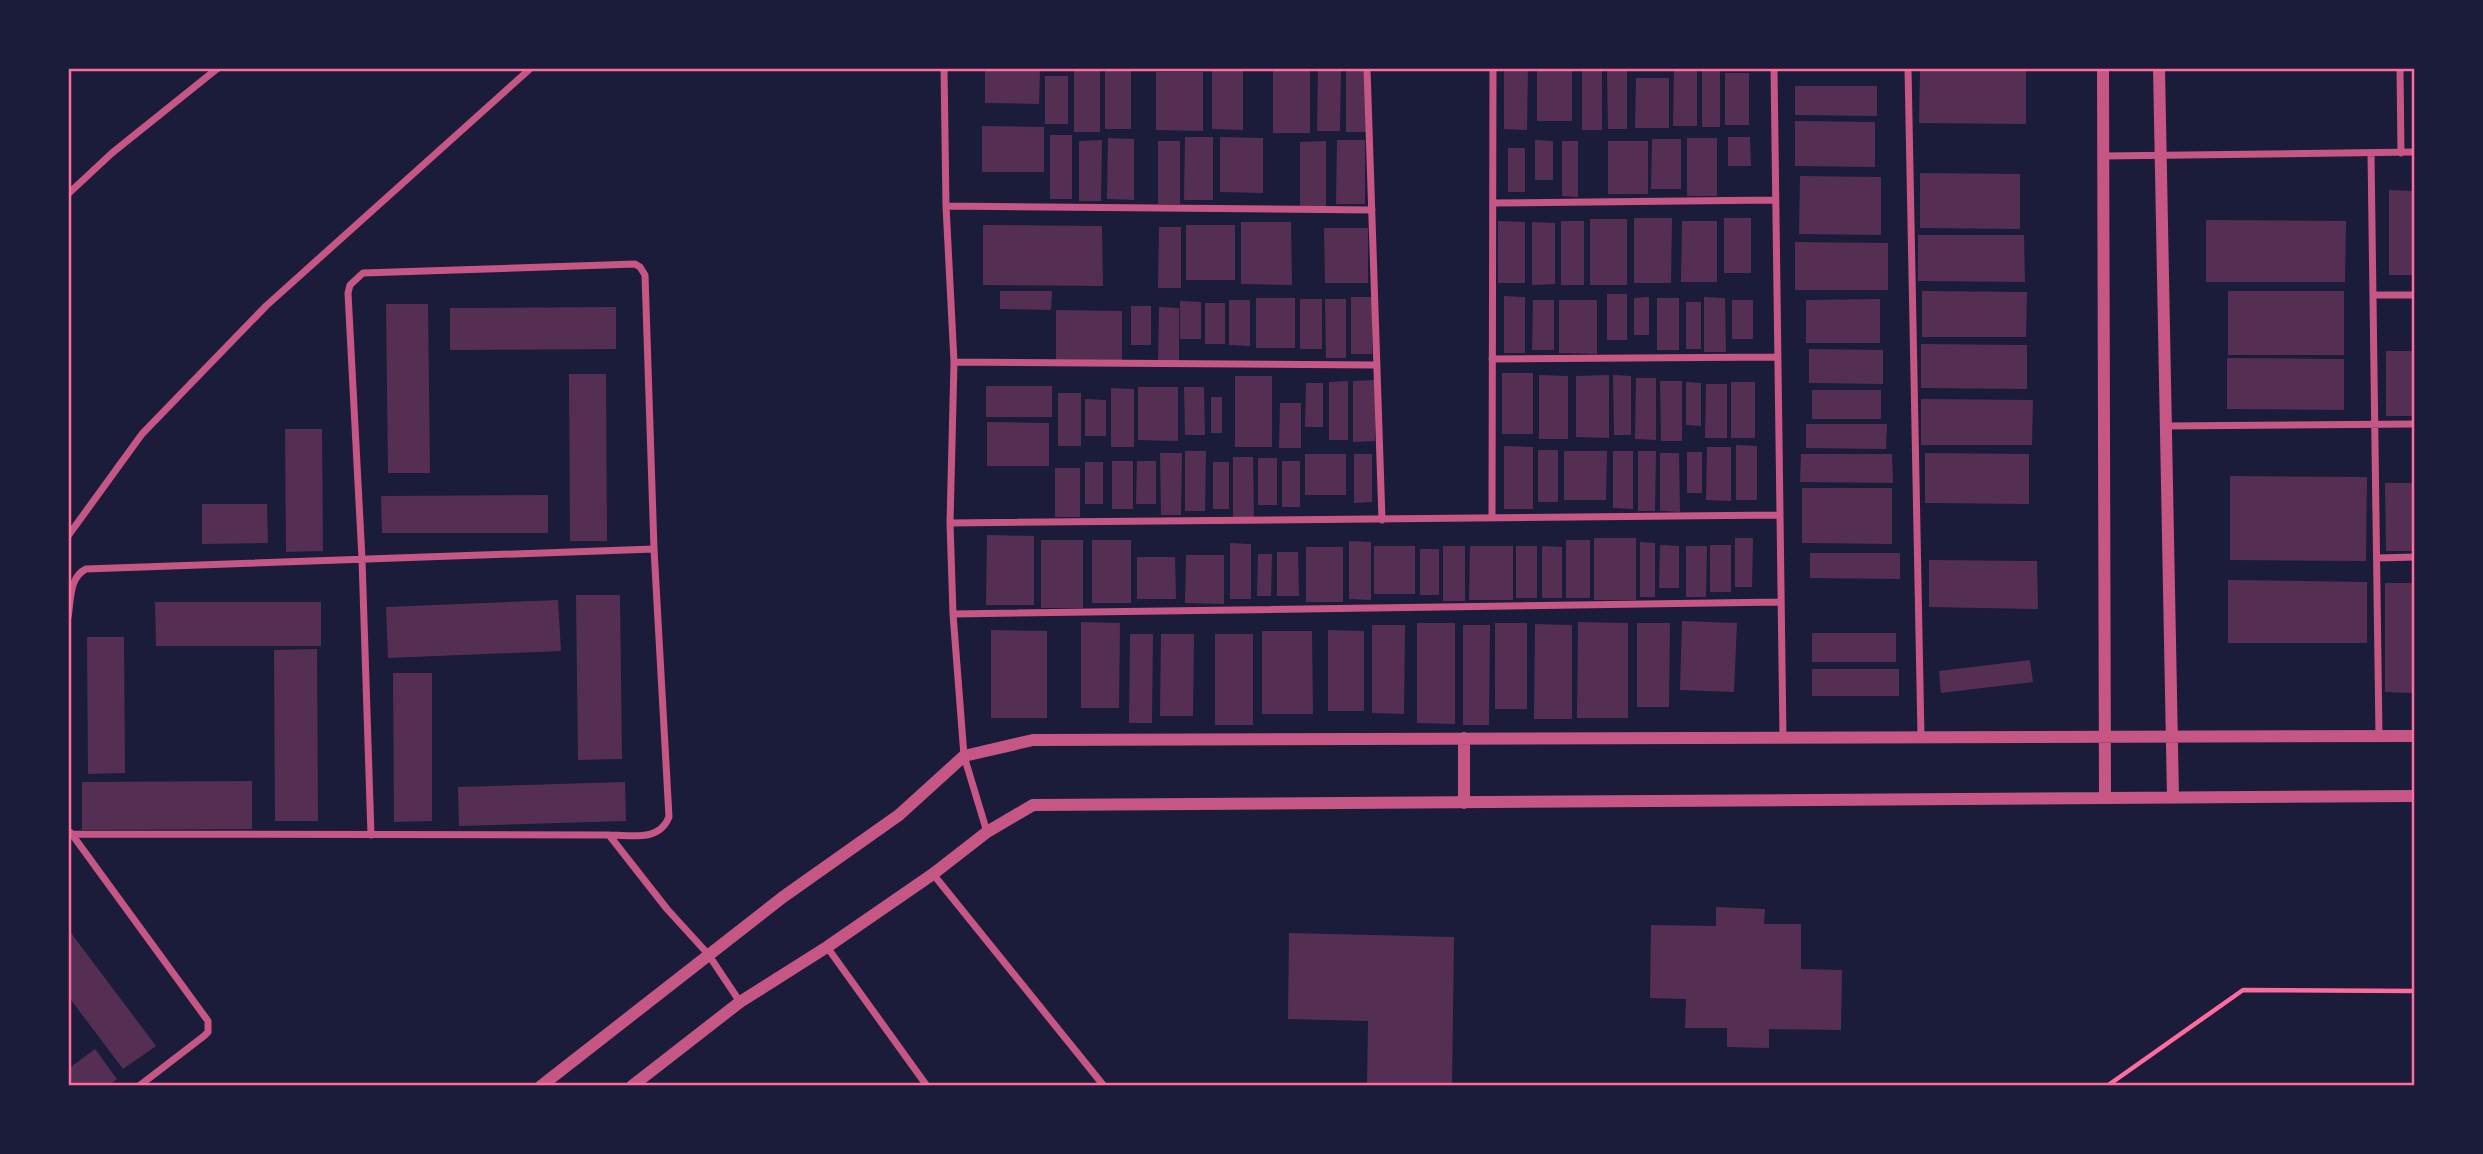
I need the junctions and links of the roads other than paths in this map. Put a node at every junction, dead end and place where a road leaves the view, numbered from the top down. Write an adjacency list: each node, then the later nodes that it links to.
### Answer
1 (218, 68): 16 (street)
2 (531, 68): 34 (street)
3 (944, 68): 19 (street)
4 (1367, 68): 20 (street)
5 (1493, 68): 18 (street)
6 (1774, 68): 17 (street)
7 (1909, 68): 45 (street)
8 (2103, 68): 14 (street)
9 (2159, 68): 15 (street)
10 (2400, 68): 13 (street)
11 (2415, 152): 13 (street)
12 (2371, 153): 13 (street); 15 (street); 21 (street)
13 (2401, 153)
14 (2104, 156): 15 (street); 46 (street)
15 (2161, 156): 29 (street)
16 (68, 194)
17 (1774, 200): 18 (street); 23 (street)
18 (1493, 203): 24 (street)
19 (946, 206): 20 (street); 25 (street)
20 (1372, 211): 26 (street)
21 (2373, 295): 22 (street); 27 (street)
22 (2415, 295)
23 (1776, 357): 24 (street); 30 (street)
24 (1493, 359): 31 (street)
25 (954, 362): 26 (street); 33 (street)
26 (1377, 365): 32 (street)
27 (2375, 424): 28 (street); 29 (street); 37 (street)
28 (2415, 424)
29 (2166, 426): 42 (street)
30 (1778, 515): 31 (street); 39 (street)
31 (1492, 518): 32 (street)
32 (1382, 520): 33 (street)
33 (950, 523): 40 (street)
34 (68, 536)
35 (654, 549): 38 (street); 38 (street); 57 (street)
36 (2415, 557): 37 (street)
37 (2376, 558): 43 (street)
38 (362, 559): 41 (street); 56 (street)
39 (1781, 602): 40 (street); 48 (street)
40 (953, 614): 49 (street)
41 (68, 617)
42 (2172, 736): 43 (street); 46 (street); 51 (street)
43 (2379, 736): 44 (street)
44 (2415, 736)
45 (1921, 737): 46 (street); 48 (street)
46 (2105, 737): 52 (street)
47 (1464, 738): 48 (street); 49 (street); 53 (street)
48 (1783, 738)
49 (964, 756): 55 (street); 60 (street)
50 (2415, 796): 51 (street)
51 (2173, 797): 52 (street)
52 (2105, 798): 53 (street)
53 (1464, 803): 55 (street)
54 (70, 832): 56 (street); 62 (street)
55 (987, 832): 58 (street)
56 (371, 835): 57 (street)
57 (609, 835): 60 (street)
58 (933, 874): 59 (street); 66 (street)
59 (827, 947): 61 (street); 65 (street)
60 (708, 954): 61 (street); 63 (street)
61 (740, 1002): 64 (street)
62 (139, 1086)
63 (541, 1086)
64 (632, 1086)
65 (926, 1086)
66 (1104, 1086)

